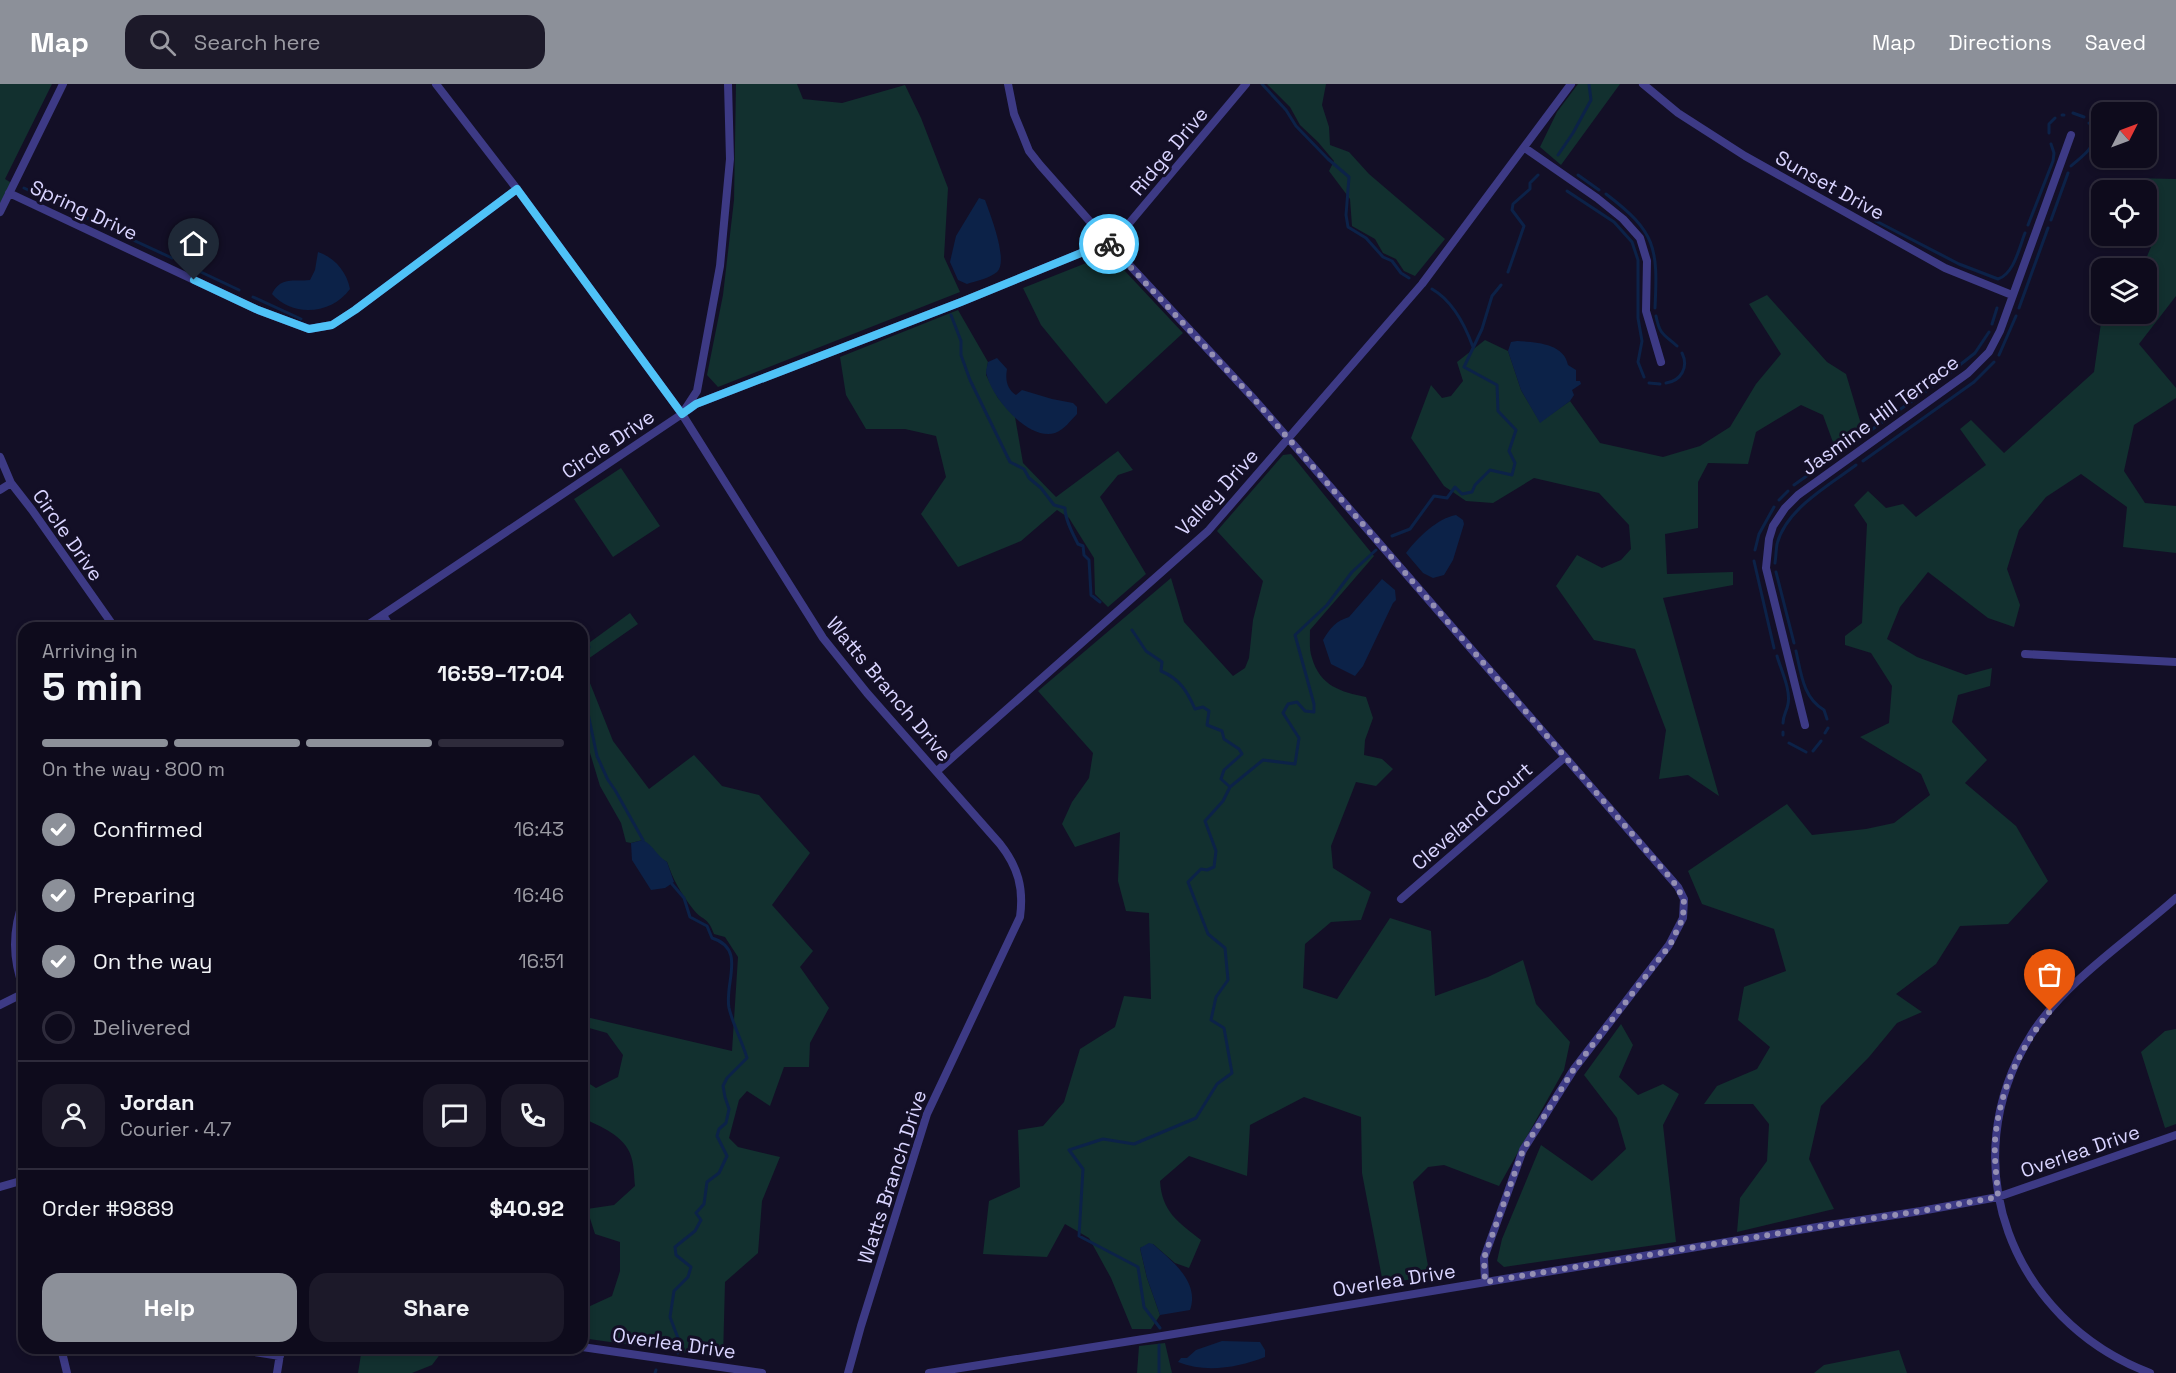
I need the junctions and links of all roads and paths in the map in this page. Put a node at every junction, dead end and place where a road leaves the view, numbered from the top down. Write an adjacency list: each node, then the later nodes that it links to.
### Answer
1 (63, 84): 11 (street)
2 (436, 84): 10 (street, Watts Branch Drive)
3 (728, 84): 16 (street, Circle Drive)
4 (1008, 84): 13 (street)
5 (1246, 84): 13 (street, Ridge Drive)
6 (1571, 84): 9 (street, Valley Drive)
7 (1643, 84): 14 (street, Sunset Drive)
8 (2071, 135): 14 (street, Jasmine Hill Terrace)
9 (1525, 148): 15 (street); 17 (street, Valley Drive)
10 (517, 189): 11 (street, Spring Drive); 16 (street, Watts Branch Drive)
11 (9, 193): 12 (street)
12 (0, 212)
13 (1108, 242): 16 (street, Ridge Drive); 17 (street)
14 (2012, 295): 27 (street, Jasmine Hill Terrace)
15 (1661, 362)
16 (682, 414): 21 (street, Circle Drive); 29 (street, Watts Branch Drive)
17 (1288, 438): 28 (street); 29 (street, Valley Drive)
18 (0, 457): 19 (street, Circle Drive)
19 (11, 483): 20 (street); 22 (street, Circle Drive)
20 (0, 490)
21 (383, 615): 23 (street, Circle Drive); 24 (street)
22 (111, 622)
23 (372, 622)
24 (387, 622)
25 (2025, 654): 26 (street)
26 (2176, 662)
27 (1805, 726)
28 (1564, 758): 31 (street, Cleveland Court); 40 (street)
29 (937, 771): 47 (street, Watts Branch Drive)
30 (2176, 898): 39 (street)
31 (1401, 899)
32 (18, 917): 33 (street)
33 (18, 964)
34 (18, 995): 35 (street)
35 (0, 1005)
36 (2176, 1135): 39 (street, Overlea Drive)
37 (18, 1182): 38 (street)
38 (0, 1187)
39 (1998, 1197): 40 (street, Overlea Drive); 49 (street)
40 (1485, 1282): 48 (street, Overlea Drive)
41 (588, 1348): 46 (street, Overlea Drive)
42 (62, 1354): 44 (street)
43 (280, 1354): 45 (street)
44 (67, 1373)
45 (278, 1373)
46 (762, 1373)
47 (848, 1373)
48 (929, 1373)
49 (2150, 1373)

